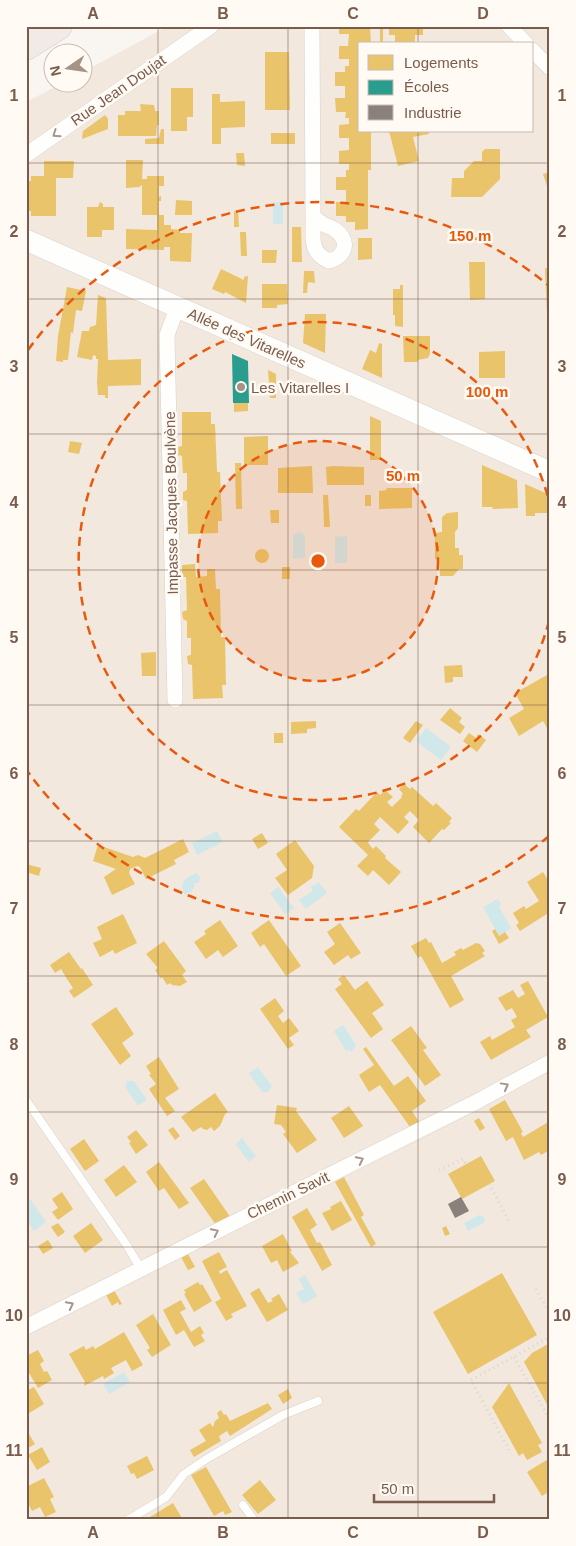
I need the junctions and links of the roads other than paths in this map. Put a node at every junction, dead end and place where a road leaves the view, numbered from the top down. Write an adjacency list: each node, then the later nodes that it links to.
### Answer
1 (58, 26): 6 (highway)
2 (211, 26): 9 (street, Rue Jean Doujat, one-way to 9)
3 (312, 26): 10 (street)
4 (509, 26): 5 (street)
5 (524, 42)
6 (26, 46)
7 (534, 52): 8 (street)
8 (550, 68)
9 (26, 155)
10 (313, 217)
11 (26, 240): 12 (main road, Allée des Vitarelles)
12 (177, 308): 13 (main road, Allée des Vitarelles); 14 (street, Impasse Jacques Boulvène)
13 (550, 472)
14 (175, 700)
15 (550, 1062): 17 (street, Chemin Savit, one-way to 15)
16 (26, 1100): 17 (lane)
17 (141, 1269): 18 (street, Chemin Savit, one-way to 17)
18 (26, 1327)
19 (318, 1401): 21 (lane)
20 (242, 1505): 22 (lane)
21 (128, 1520)
22 (254, 1520)

